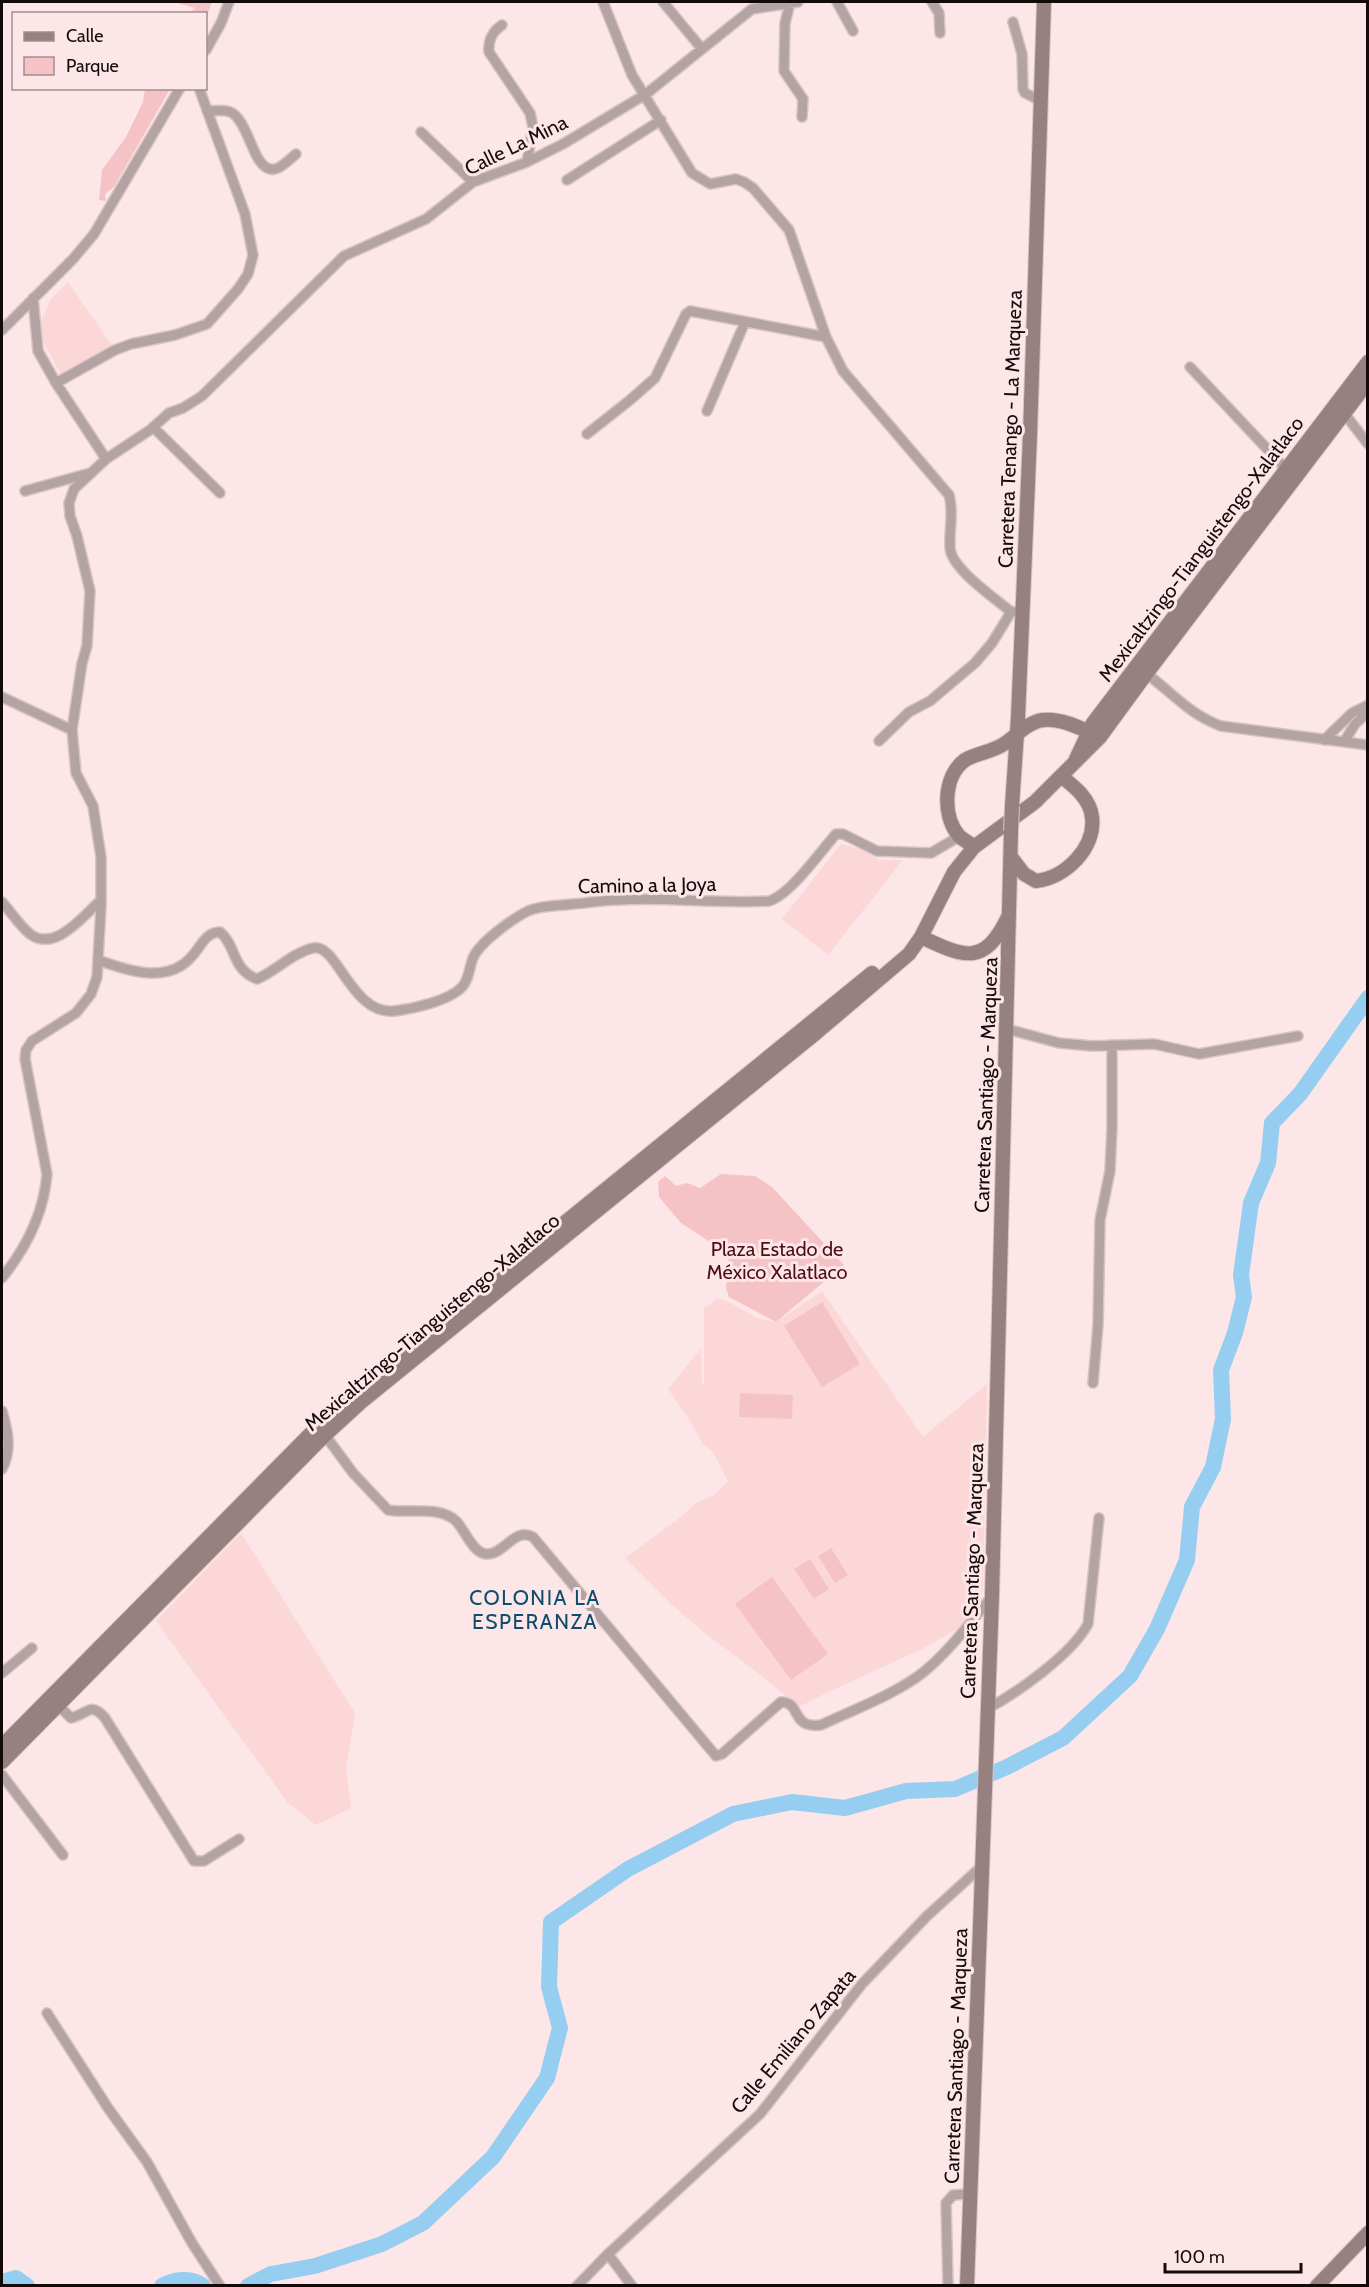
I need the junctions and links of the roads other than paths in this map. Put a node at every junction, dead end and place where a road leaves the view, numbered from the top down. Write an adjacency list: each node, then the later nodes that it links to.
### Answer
1 (230, 2): 12 (street)
2 (603, 2): 16 (street)
3 (663, 2): 13 (street)
4 (794, 2): 13 (street, Calle La Mina); 19 (street)
5 (837, 2): 10 (street)
6 (932, 2): 11 (street)
7 (1044, 2): 17 (main road, Carretera Tenango - La Marqueza)
8 (1013, 22): 17 (street)
9 (502, 25): 23 (street)
10 (853, 31)
11 (940, 33)
12 (207, 48)
13 (702, 49): 16 (street, Calle La Mina)
14 (179, 90): 26 (street)
15 (200, 90): 18 (street)
16 (646, 94): 20 (street); 23 (street, Calle La Mina)
17 (1041, 101): 44 (main road, Carretera Tenango - La Marqueza)
18 (207, 111): 22 (street); 33 (street)
19 (801, 117)
20 (661, 120): 24 (street); 29 (street)
21 (421, 132): 25 (street)
22 (296, 154)
23 (527, 162): 25 (street, Calle La Mina)
24 (567, 180)
25 (473, 183): 36 (street, Calle La Mina)
26 (33, 298): 28 (street); 33 (street)
27 (745, 322): 29 (street); 34 (street); 37 (street)
28 (2, 330)
29 (826, 338): 44 (street)
30 (1368, 362): 40 (main road, Mexicaltzingo-Tianguistengo-Xalatlaco)
31 (1190, 367): 40 (street)
32 (1368, 382): 35 (main road, Mexicaltzingo-Tianguistengo-Xalatlaco)
33 (56, 383): 39 (street)
34 (706, 411)
35 (1344, 413): 38 (street); 45 (main road, Mexicaltzingo-Tianguistengo-Xalatlaco)
36 (153, 427): 39 (street, Calle La Mina); 43 (street)
37 (586, 434)
38 (1368, 444)
39 (106, 459): 41 (street, Calle La Mina)
40 (1286, 469): 45 (main road, Mexicaltzingo-Tianguistengo-Xalatlaco)
41 (93, 472): 42 (street); 49 (street, Calle La Mina)
42 (25, 490)
43 (219, 493)
44 (1017, 611): 50 (main road, Carretera Tenango - La Marqueza); 53 (street)
45 (1141, 670): 51 (main road, Mexicaltzingo-Tianguistengo-Xalatlaco); 52 (street)
46 (2, 698): 49 (street)
47 (1368, 705): 52 (street)
48 (1368, 712): 54 (street)
49 (72, 730): 62 (street, Calle La Mina)
50 (1018, 732): 51 (main road); 56 (main road); 57 (main road, Carretera Tenango - La Marqueza)
51 (1094, 735): 58 (main road, Mexicaltzingo-Tianguistengo-Xalatlaco)
52 (1324, 740): 54 (street)
53 (879, 741)
54 (1344, 742): 55 (street)
55 (1368, 745)
56 (992, 751): 57 (main road); 59 (main road)
57 (1014, 773): 61 (main road, Carretera Tenango - La Marqueza, bridge)
58 (1062, 777): 60 (main road, Mexicaltzingo-Tianguistengo-Xalatlaco); 61 (main road)
59 (960, 836): 60 (main road); 66 (street, Camino a la Joya)
60 (974, 847): 65 (main road, Mexicaltzingo-Tianguistengo-Xalatlaco)
61 (1011, 857): 64 (main road, Carretera Santiago - Marqueza)
62 (101, 900): 63 (street); 66 (street, Calle La Mina)
63 (2, 902)
64 (1010, 912): 65 (main road); 67 (main road, Carretera Santiago - Marqueza)
65 (918, 940): 73 (main road, Mexicaltzingo-Tianguistengo-Xalatlaco); 81 (main road, Mexicaltzingo-Tianguistengo-Xalatlaco)
66 (98, 960): 70 (street, Calle La Mina)
67 (1007, 1029): 69 (street); 76 (main road, Carretera Santiago - Marqueza)
68 (1298, 1036): 69 (street)
69 (1112, 1045): 71 (street)
70 (2, 1278)
71 (1093, 1383)
72 (2, 1411): 74 (street)
73 (325, 1435): 76 (street); 79 (main road, Mexicaltzingo-Tianguistengo-Xalatlaco)
74 (2, 1469)
75 (1099, 1518): 80 (street)
76 (992, 1596): 80 (main road, Carretera Santiago - Marqueza)
77 (32, 1648): 78 (street)
78 (2, 1673)
79 (58, 1705): 82 (main road, Mexicaltzingo-Tianguistengo-Xalatlaco); 84 (street)
80 (987, 1709): 86 (main road, Carretera Santiago - Marqueza)
81 (2, 1746)
82 (2, 1762)
83 (2, 1775): 85 (street)
84 (239, 1839)
85 (63, 1855)
86 (982, 1866): 88 (main road, Carretera Santiago - Marqueza); 90 (street, Calle Emiliano Zapata)
87 (47, 2013): 91 (street)
88 (970, 2194): 94 (street); 95 (main road, Carretera Santiago - Marqueza)
89 (1367, 2234): 96 (main road)
90 (608, 2254): 92 (street, Calle Emiliano Zapata); 93 (street)
91 (220, 2286)
92 (577, 2286)
93 (632, 2286)
94 (948, 2286)
95 (967, 2286)
96 (1317, 2286)

